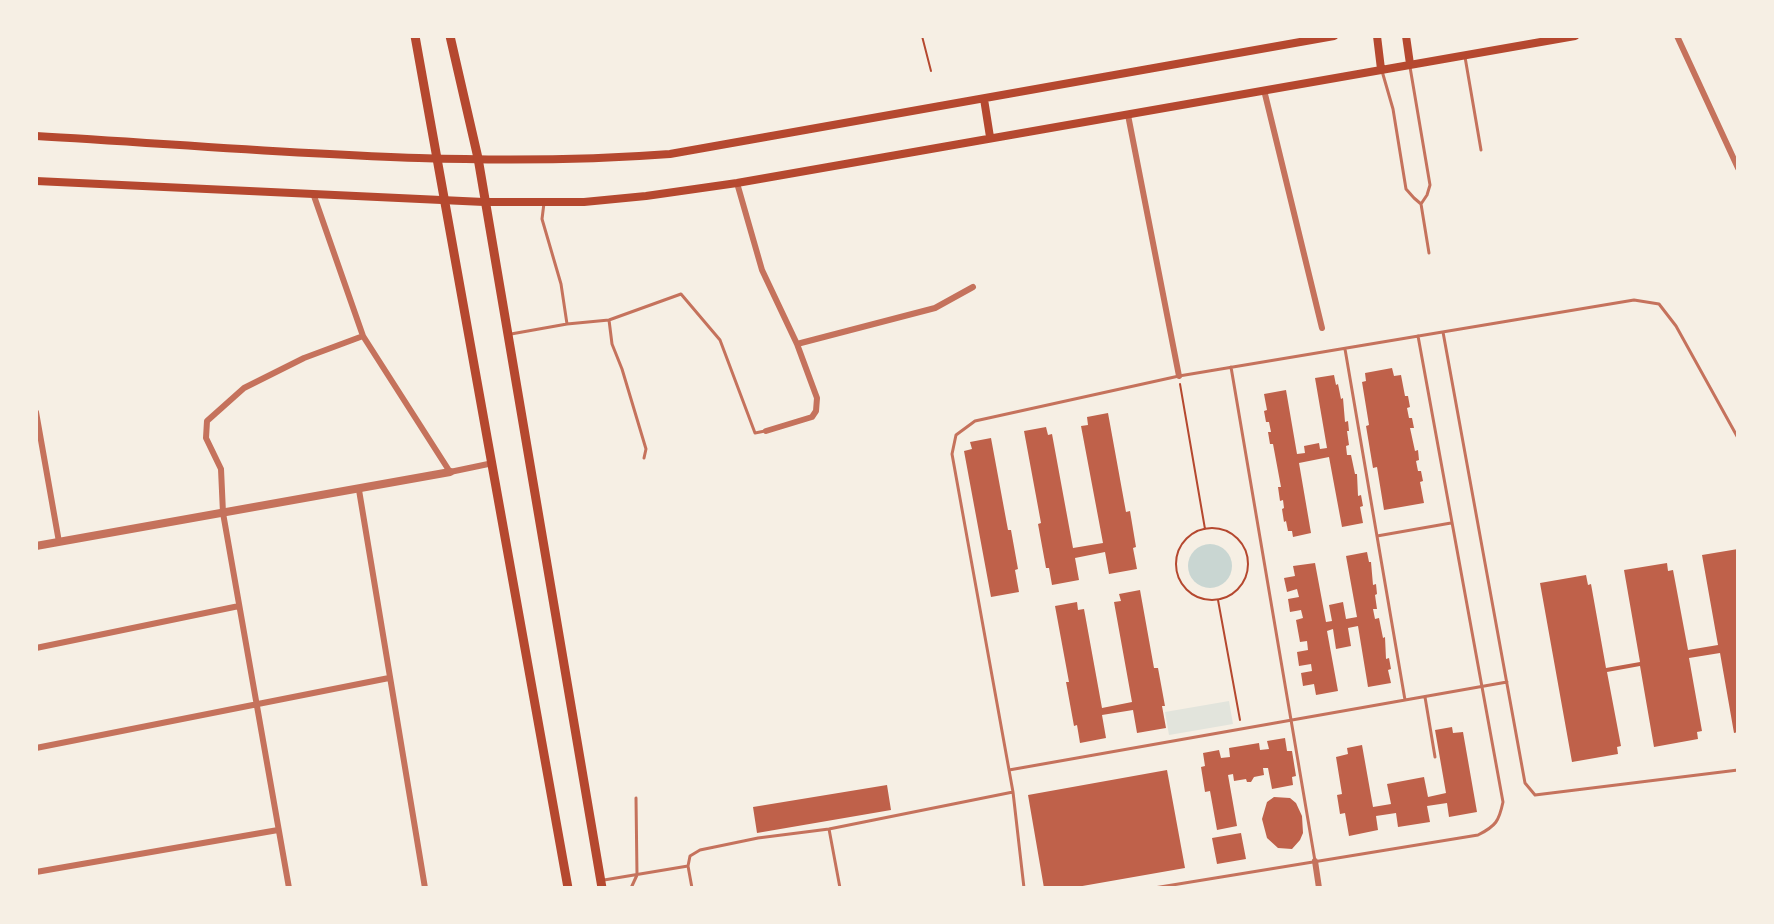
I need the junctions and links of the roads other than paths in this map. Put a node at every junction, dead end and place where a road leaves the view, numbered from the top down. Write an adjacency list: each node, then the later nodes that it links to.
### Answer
1 (415, 36): 18 (main road)
2 (450, 36): 19 (main road)
3 (1334, 36): 8 (main road)
4 (1377, 36): 11 (main road)
5 (1406, 36): 10 (main road)
6 (1575, 36): 9 (main road)
7 (1677, 36): 20 (street)
8 (1308, 38): 13 (main road)
9 (1465, 55): 10 (main road); 17 (lane)
10 (1410, 64): 11 (main road); 27 (lane)
11 (1382, 69): 12 (main road); 27 (lane)
12 (1264, 90): 14 (main road); 32 (street)
13 (984, 99): 16 (main road); 19 (main road)
14 (1128, 115): 16 (main road); 40 (street)
15 (36, 136): 18 (main road)
16 (990, 137): 22 (main road)
17 (1481, 150)
18 (438, 158): 19 (main road); 24 (main road)
19 (478, 158): 25 (main road)
20 (1738, 168)
21 (36, 181): 23 (main road)
22 (737, 183): 26 (main road); 37 (street)
23 (314, 196): 24 (main road); 35 (street)
24 (446, 201): 25 (main road); 45 (main road)
25 (484, 202): 26 (main road); 34 (main road)
26 (544, 202): 31 (lane)
27 (1422, 204): 28 (lane)
28 (1429, 253)
29 (973, 287): 37 (street)
30 (609, 320): 31 (lane); 42 (lane); 44 (lane)
31 (567, 324): 34 (lane)
32 (1322, 328)
33 (1443, 332): 36 (lane); 43 (lane); 56 (lane)
34 (507, 335): 74 (main road)
35 (363, 336): 46 (street); 48 (street)
36 (1418, 336): 38 (lane); 49 (lane)
37 (797, 344): 42 (street)
38 (1345, 349): 39 (lane); 50 (lane)
39 (1231, 366): 40 (lane); 61 (lane)
40 (1179, 376): 64 (lane)
41 (36, 412): 51 (street)
42 (766, 431)
43 (1738, 438)
44 (644, 458)
45 (493, 463): 46 (street); 77 (main road)
46 (450, 472): 47 (street)
47 (359, 490): 48 (street); 55 (street)
48 (223, 513): 51 (street); 53 (street)
49 (1451, 523): 50 (lane); 57 (lane)
50 (1377, 536): 59 (lane)
51 (59, 542): 52 (street)
52 (36, 546)
53 (239, 606): 54 (street); 60 (street)
54 (36, 648)
55 (389, 678): 60 (street); 76 (street)
56 (1507, 682): 57 (lane); 65 (lane)
57 (1481, 687): 58 (lane); 70 (lane)
58 (1425, 697): 59 (lane); 63 (lane)
59 (1405, 700): 61 (lane)
60 (256, 704): 62 (street); 69 (street)
61 (1292, 720): 64 (lane); 70 (lane)
62 (36, 748)
63 (1435, 757)
64 (1009, 770): 66 (lane)
65 (1738, 770)
66 (1013, 792): 68 (lane); 81 (lane)
67 (636, 798): 73 (lane)
68 (830, 829): 71 (lane); 80 (lane)
69 (278, 830): 72 (street); 75 (street)
70 (1315, 861): 82 (lane); 83 (street)
71 (688, 866): 73 (lane); 79 (lane)
72 (36, 872)
73 (636, 875): 74 (lane); 78 (lane)
74 (602, 884)
75 (289, 888)
76 (425, 888)
77 (568, 888)
78 (631, 888)
79 (692, 888)
80 (840, 888)
81 (1024, 888)
82 (1154, 888)
83 (1319, 888)

